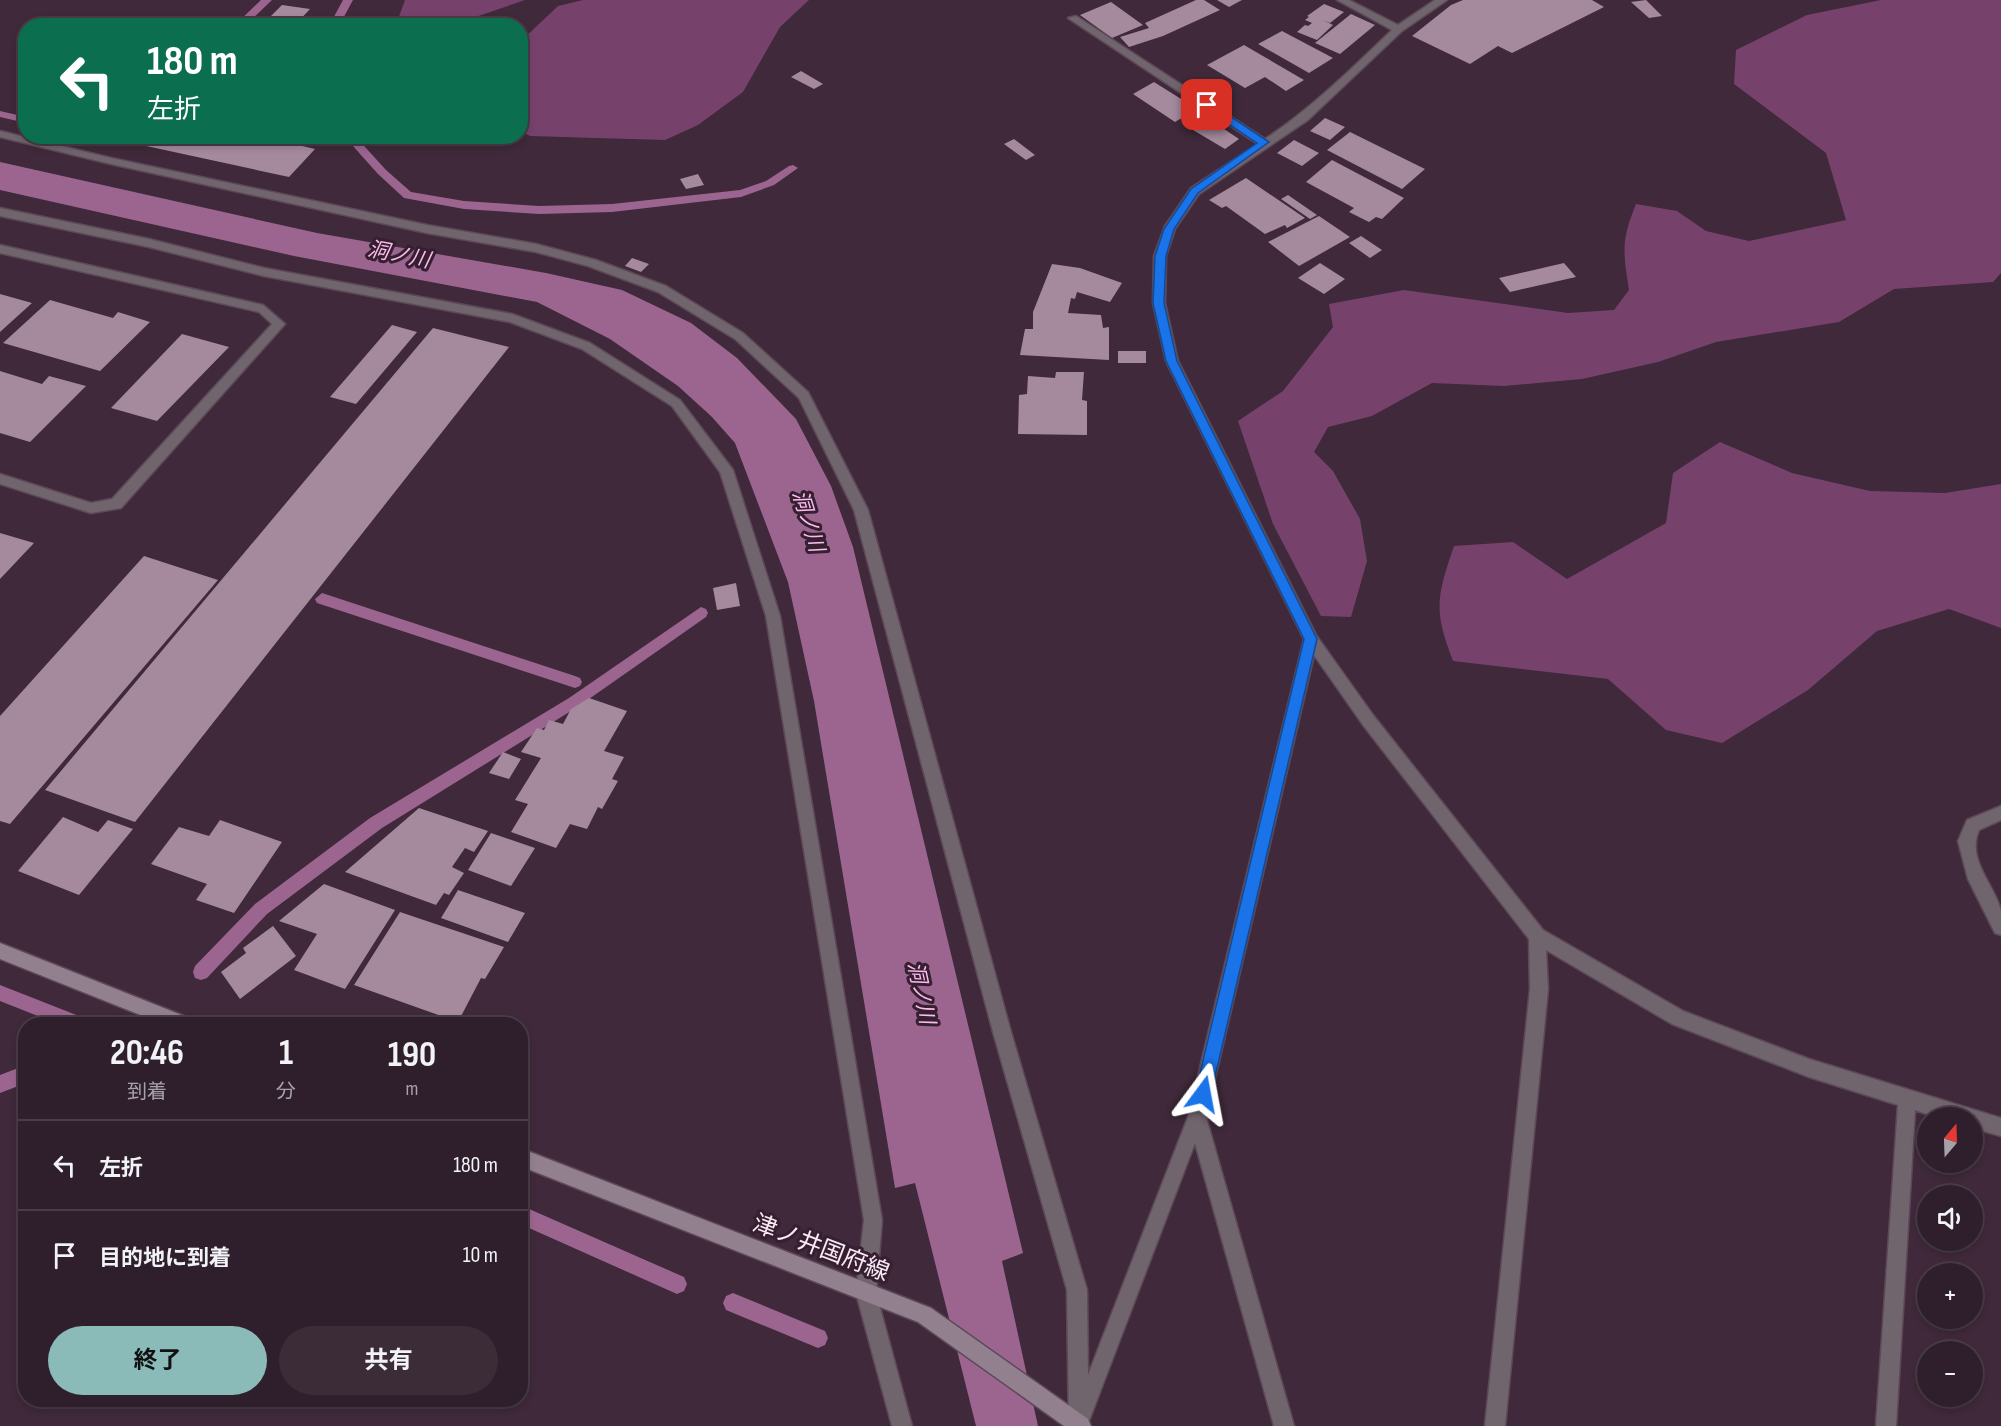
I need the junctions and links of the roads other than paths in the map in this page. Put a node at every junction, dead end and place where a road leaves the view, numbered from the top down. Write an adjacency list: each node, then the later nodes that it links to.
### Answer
1 (1342, 0): 4 (street)
2 (1442, 0): 4 (street)
3 (1072, 18): 7 (street)
4 (1398, 29): 7 (street)
5 (0, 134): 6 (street)
6 (18, 138)
7 (1264, 142): 12 (street)
8 (41, 144): 25 (street)
9 (0, 213): 24 (street)
10 (0, 249): 11 (street)
11 (0, 479)
12 (1311, 639): 15 (street); 20 (street)
13 (2001, 813): 14 (street)
14 (2001, 927)
15 (1537, 936): 18 (street); 28 (street)
16 (0, 951): 17 (main road)
17 (165, 1017)
18 (1907, 1099): 19 (street); 29 (street)
19 (1933, 1107)
20 (1197, 1117): 25 (street); 27 (street)
21 (1983, 1122): 22 (street)
22 (2001, 1127)
23 (528, 1160): 24 (main road, 津ノ井国府線)
24 (866, 1293): 25 (main road, 津ノ井国府線); 26 (street)
25 (1080, 1425)
26 (902, 1426)
27 (1284, 1426)
28 (1495, 1426)
29 (1886, 1426)

